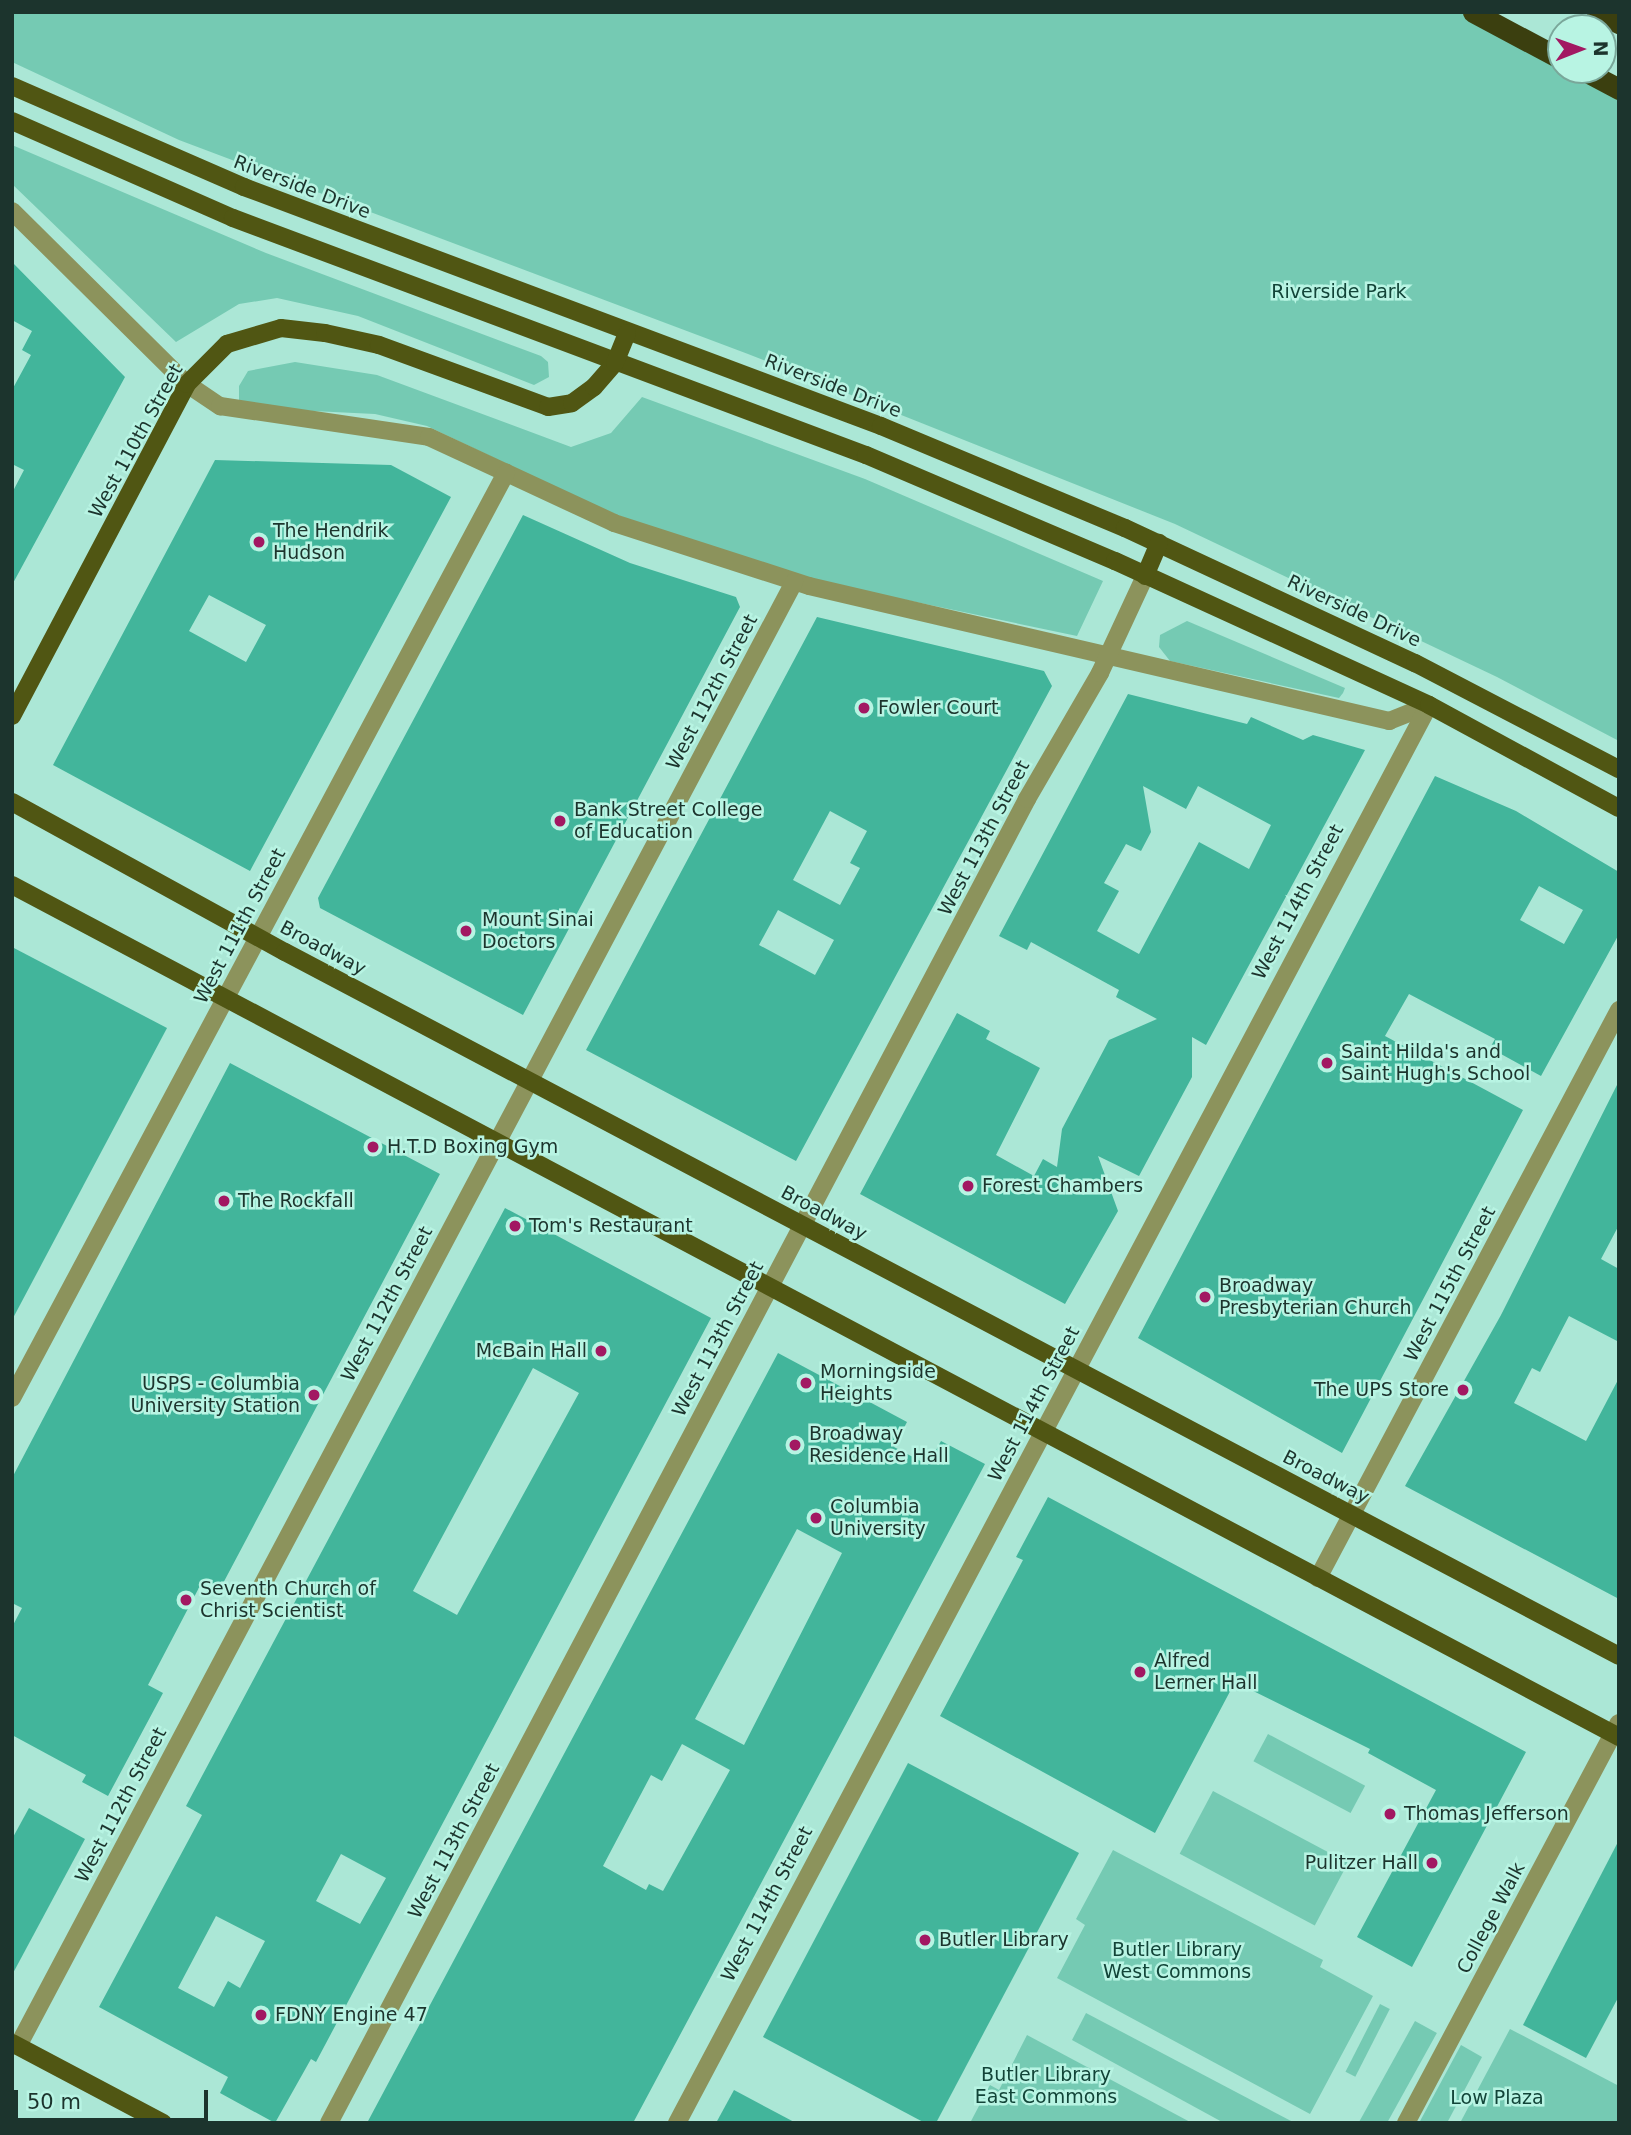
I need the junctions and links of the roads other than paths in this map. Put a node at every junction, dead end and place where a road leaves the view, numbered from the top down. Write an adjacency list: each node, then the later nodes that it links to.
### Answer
1 (1473, 12): 4 (highway)
2 (1597, 12): 3 (highway)
3 (1619, 23)
4 (1547, 52)
5 (12, 86): 8 (main road, Riverside Drive)
6 (12, 121): 9 (main road)
7 (12, 211): 10 (street)
8 (627, 333): 9 (main road); 12 (main road, Riverside Drive)
9 (615, 363): 10 (main road, West 110th Street); 13 (main road)
10 (187, 384): 11 (street); 18 (main road, West 110th Street)
11 (506, 473): 14 (street); 23 (street, West 111th Street)
12 (1160, 543): 13 (main road); 16 (main road, Riverside Drive)
13 (1145, 576): 15 (street, West 113th Street); 17 (main road)
14 (794, 582): 15 (street); 26 (street, West 112th Street)
15 (1110, 655): 17 (street); 28 (street, West 113th Street)
16 (1441, 676): 17 (main road); 19 (main road, Riverside Drive)
17 (1429, 705): 21 (main road); 30 (street, West 114th Street)
18 (12, 716)
19 (1619, 769)
20 (12, 802): 23 (main road, Broadway)
21 (1619, 808)
22 (12, 884): 24 (main road)
23 (257, 937): 24 (street, West 111th Street); 26 (main road, Broadway)
24 (226, 996): 27 (main road); 31 (street, West 111th Street)
25 (1619, 1010): 33 (street, West 115th Street)
26 (529, 1081): 27 (street, West 112th Street); 28 (main road, Broadway)
27 (497, 1142): 29 (main road); 37 (street, West 112th Street)
28 (802, 1225): 29 (street, West 113th Street); 30 (main road, Broadway)
29 (769, 1286): 32 (main road); 39 (street, West 113th Street)
30 (1076, 1370): 32 (street, West 114th Street); 33 (main road, Broadway)
31 (12, 1398)
32 (1044, 1431): 34 (main road); 40 (street, West 114th Street)
33 (1351, 1514): 34 (street, West 115th Street); 35 (main road, Broadway)
34 (1318, 1578): 36 (main road)
35 (1619, 1656)
36 (1617, 1731): 41 (street, College Walk)
37 (15, 2044): 38 (main road)
38 (163, 2123)
39 (329, 2123)
40 (677, 2123)
41 (1406, 2123)

